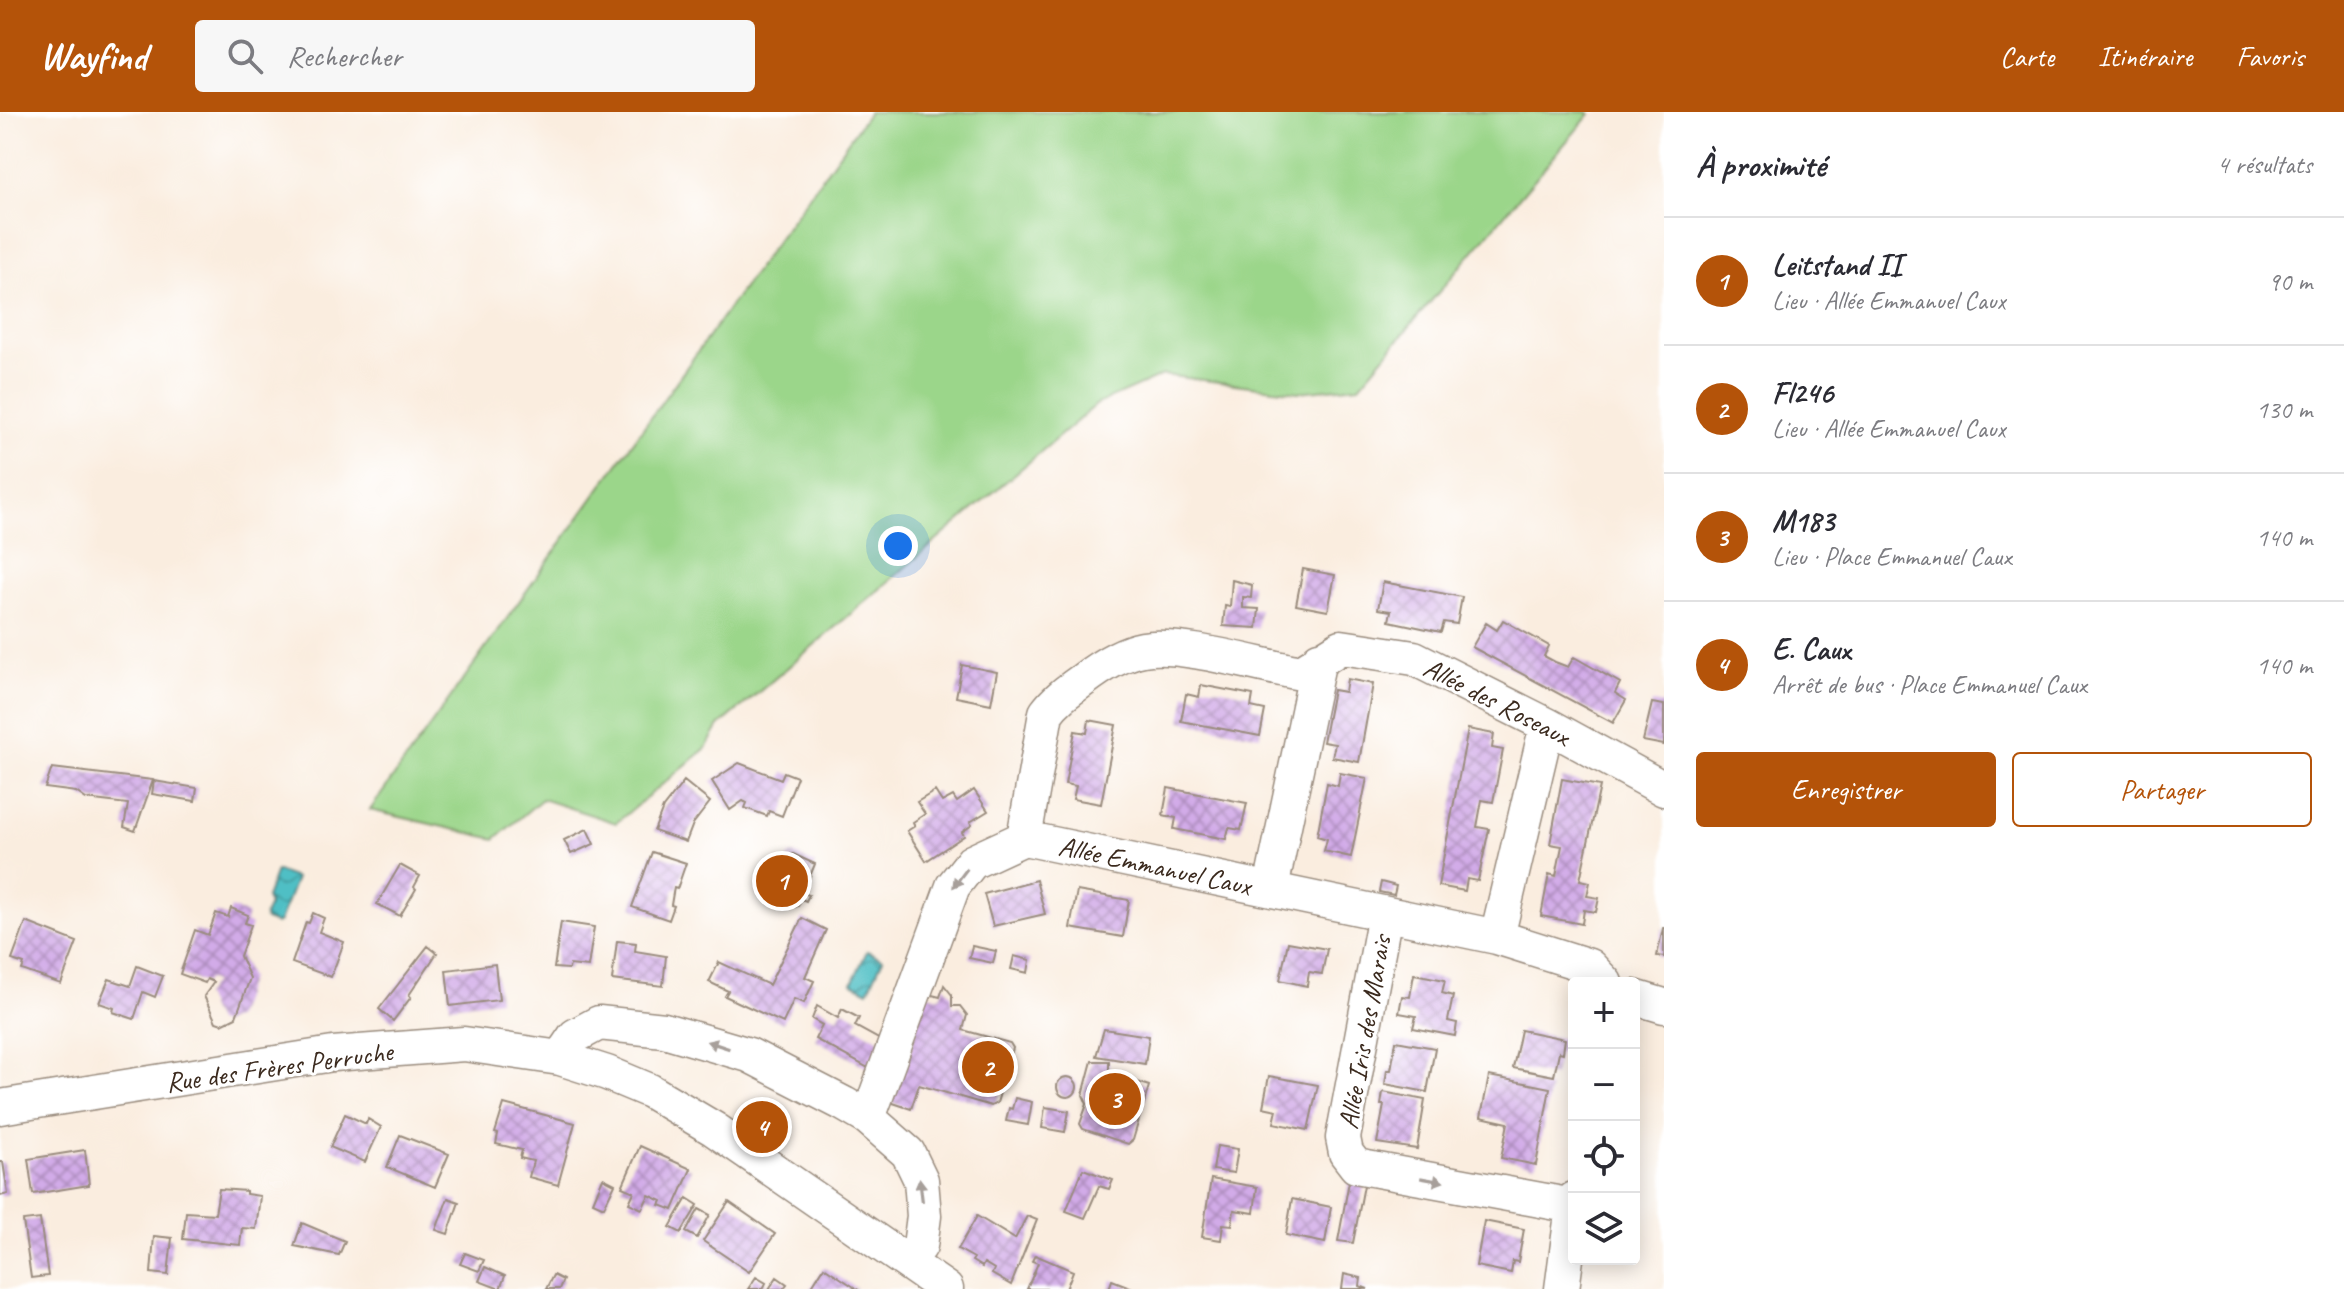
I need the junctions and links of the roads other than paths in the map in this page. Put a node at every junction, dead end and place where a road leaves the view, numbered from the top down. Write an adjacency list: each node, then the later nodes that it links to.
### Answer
1 (1319, 659): 2 (street, Allée des Roseaux); 4 (street, Allée des Roseaux); 5 (street)
2 (1547, 725): 3 (street, Allée des Roseaux); 7 (street)
3 (1664, 789)
4 (1024, 838): 5 (street, Allée Emmanuel Caux); 13 (street, Allée Emmanuel Caux, one-way to 13)
5 (1271, 888): 6 (street, Allée Emmanuel Caux)
6 (1385, 914): 7 (street, Allée Emmanuel Caux); 14 (street, Allée Iris des Marais, one-way to 14)
7 (1497, 937): 8 (street, Allée Emmanuel Caux)
8 (1599, 977)
9 (1640, 999): 10 (street)
10 (1664, 1006)
11 (560, 1058): 12 (street, Rue des Frères Perruche); 13 (street, one-way to 11); 16 (street, Rue des Frères Perruche)
12 (0, 1107)
13 (868, 1118): 16 (street, one-way to 13)
14 (1568, 1202)
15 (1568, 1242): 18 (street)
16 (907, 1262): 17 (street, Rue des Frères Perruche)
17 (946, 1289)
18 (1562, 1289)

